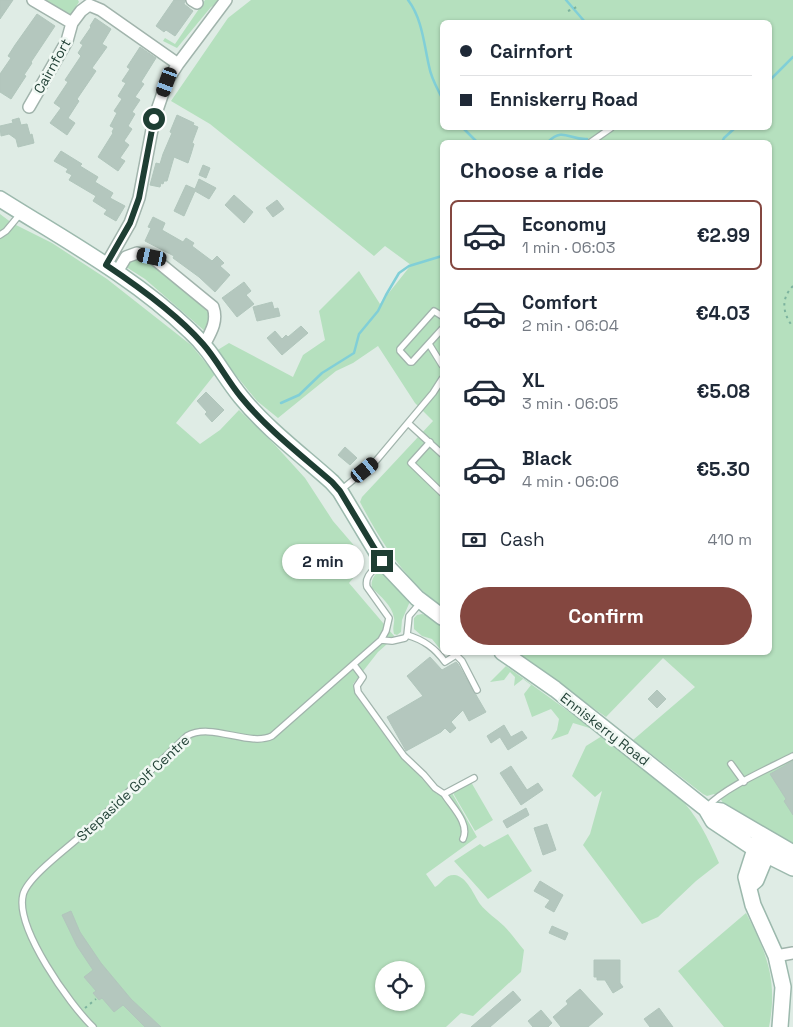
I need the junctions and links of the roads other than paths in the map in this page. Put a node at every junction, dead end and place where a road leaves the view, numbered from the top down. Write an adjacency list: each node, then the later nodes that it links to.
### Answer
1 (33, 0): 4 (street, Cairnfort)
2 (226, 0): 5 (street)
3 (88, 3): 4 (street, Cairnfort); 5 (street, Cairnfort)
4 (72, 24): 6 (street, Cairnfort)
5 (178, 64): 12 (street)
6 (29, 107)
7 (608, 130): 8 (lane)
8 (594, 140)
9 (0, 199): 10 (main road)
10 (21, 212): 11 (lane); 12 (main road)
11 (0, 235)
12 (111, 268): 16 (main road); 16 (street)
13 (440, 315): 15 (lane)
14 (440, 331): 15 (lane)
15 (429, 344): 17 (lane)
16 (204, 345): 22 (main road)
17 (440, 362)
18 (440, 382): 19 (lane)
19 (408, 423): 20 (lane); 22 (lane)
20 (430, 442): 21 (lane); 23 (lane)
21 (440, 452)
22 (340, 491): 24 (main road)
23 (440, 491)
24 (382, 561): 25 (main road); 28 (lane)
25 (422, 601): 26 (main road); 27 (lane)
26 (440, 615)
27 (407, 635): 28 (lane); 31 (lane)
28 (381, 640): 30 (lane, Stepaside Golf Centre)
29 (506, 655): 37 (main road, Enniskerry Road)
30 (354, 665): 36 (lane); 44 (lane, Stepaside Golf Centre)
31 (477, 690)
32 (793, 756): 35 (lane)
33 (731, 764): 35 (lane)
34 (474, 778): 36 (lane)
35 (744, 782): 37 (lane)
36 (444, 794): 38 (lane)
37 (706, 809): 39 (main road, Enniskerry Road)
38 (463, 839)
39 (764, 845): 40 (main road); 41 (main road); 43 (main road)
40 (793, 853)
41 (793, 868)
42 (793, 953): 43 (street)
43 (776, 956): 45 (main road)
44 (93, 1027)
45 (780, 1027)

